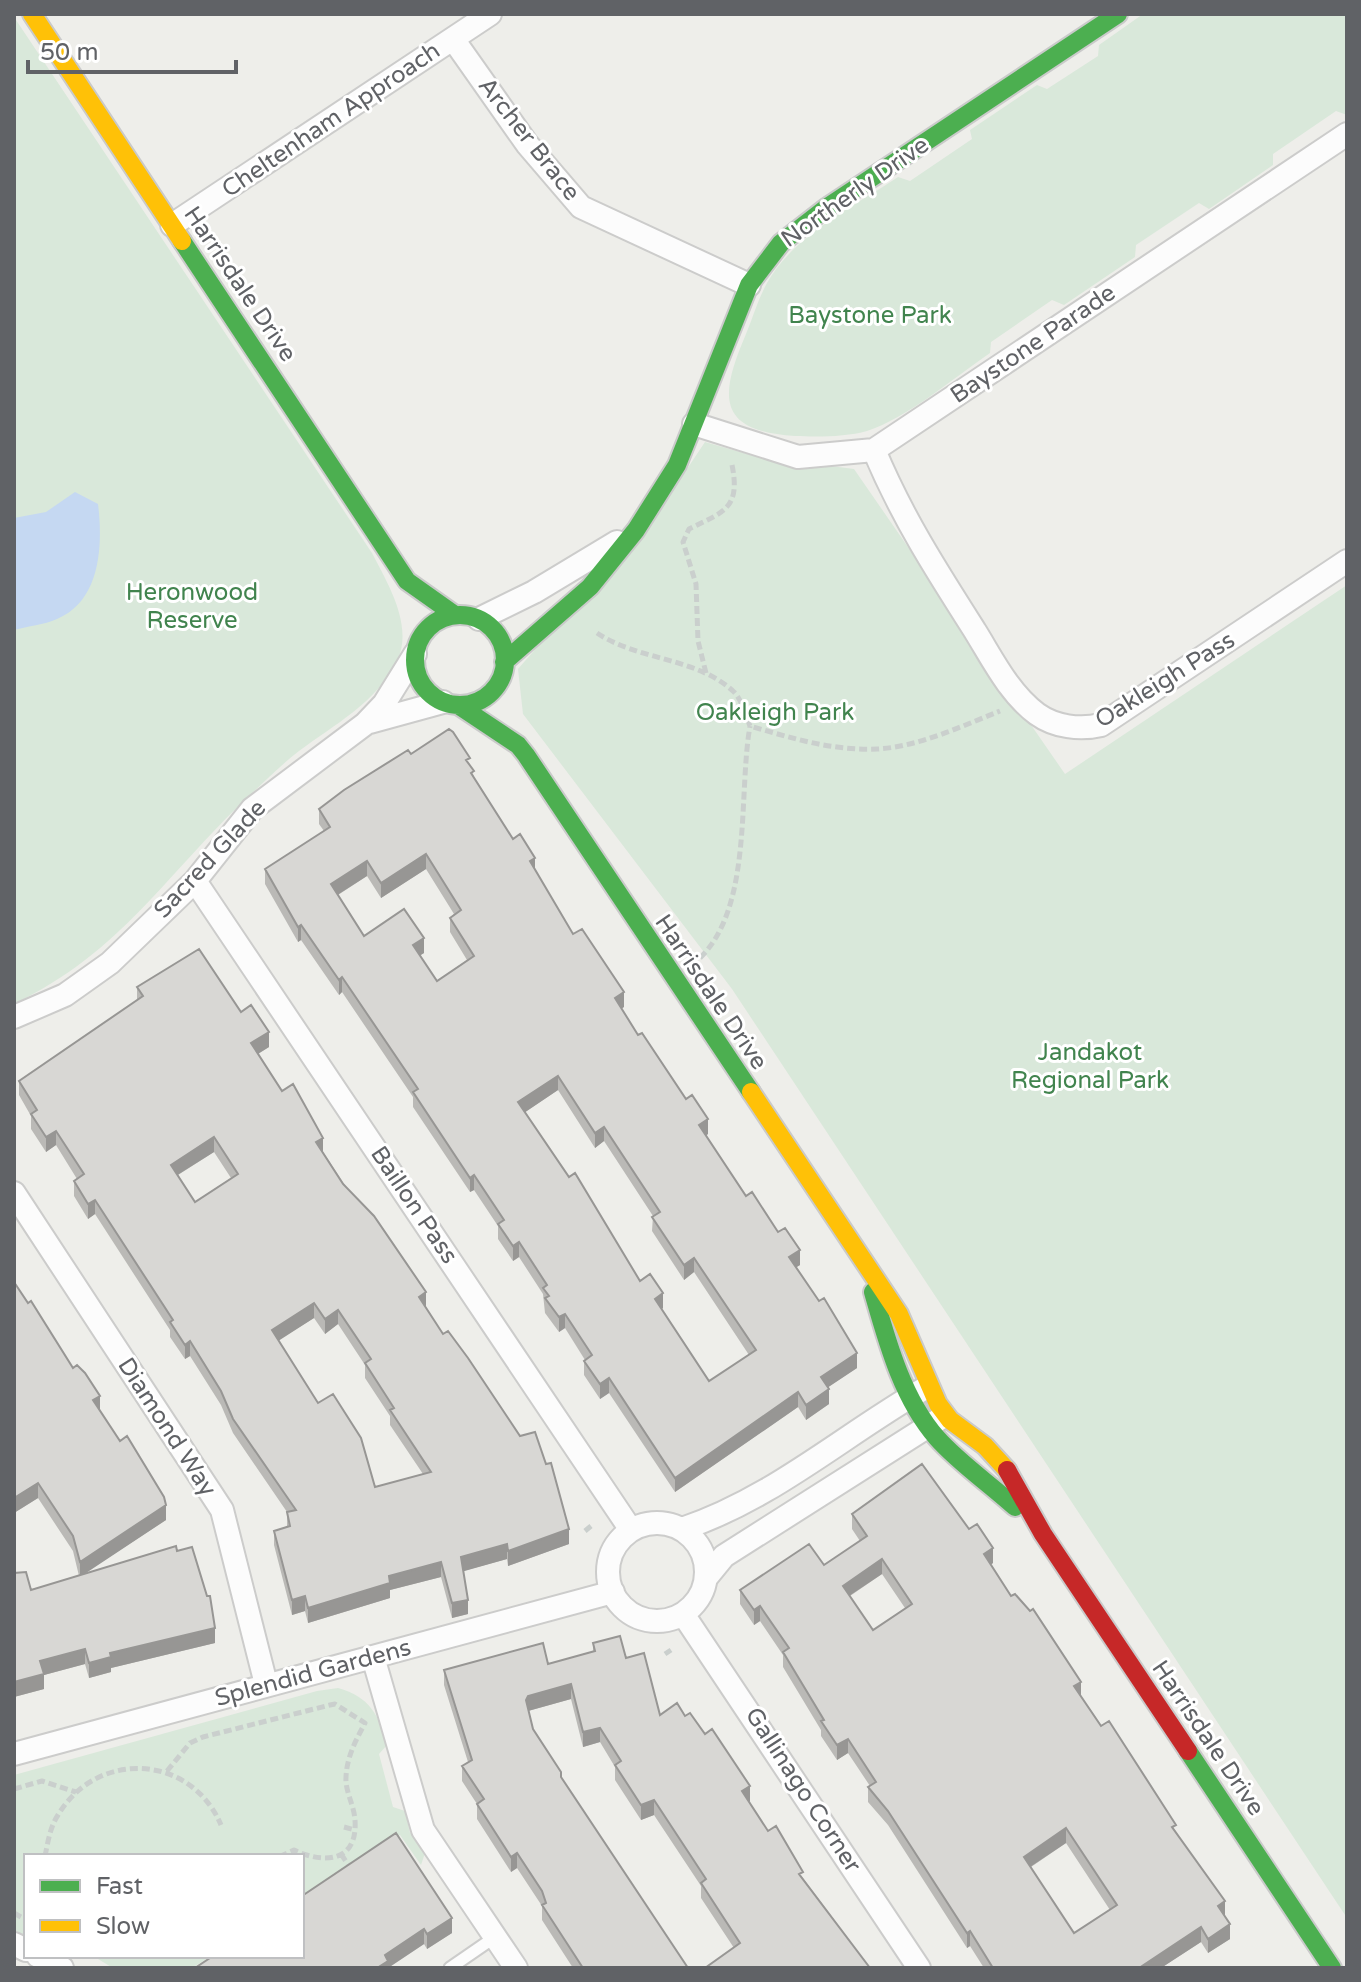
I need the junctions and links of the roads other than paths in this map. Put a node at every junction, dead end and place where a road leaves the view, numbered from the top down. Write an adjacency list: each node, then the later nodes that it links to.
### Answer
1 (32, 14): 6 (street, Harrisdale Drive)
2 (490, 14): 4 (street, Cheltenham Approach)
3 (1118, 14): 7 (street, Northerly Drive)
4 (453, 39): 6 (street, Cheltenham Approach); 7 (street, Archer Brace)
5 (1347, 134): 9 (street, Baystone Parade)
6 (172, 225): 12 (street, Harrisdale Drive)
7 (749, 285): 8 (street, Northerly Drive)
8 (694, 424): 9 (street, Baystone Parade); 10 (street, Northerly Drive)
9 (874, 450): 11 (street, Oakleigh Pass)
10 (636, 530): 14 (street, Northerly Drive); 16 (street, Northerly Drive)
11 (1347, 561)
12 (407, 581): 13 (street, Harrisdale Drive); 15 (street, Harrisdale Drive)
13 (455, 615): 14 (street); 15 (street)
14 (479, 619): 16 (street)
15 (418, 647): 18 (street); 19 (street, Sacred Glade)
16 (504, 662): 17 (street)
17 (498, 682): 18 (street); 20 (street, Harrisdale Drive)
18 (451, 703): 19 (street, Sacred Glade); 20 (street, Harrisdale Drive)
19 (365, 724): 21 (street, Sacred Glade)
20 (518, 745): 24 (street, Harrisdale Drive)
21 (195, 881): 22 (street, Sacred Glade); 28 (street, Baillon Pass)
22 (14, 1017)
23 (14, 1193): 34 (street, Diamond Way)
24 (865, 1266): 25 (street, Harrisdale Drive); 25 (street, Harrisdale Drive)
25 (919, 1392): 26 (street, Harrisdale Drive); 27 (street)
26 (937, 1421): 29 (street, Harrisdale Drive); 29 (street, Harrisdale Drive); 30 (street)
27 (682, 1529): 28 (street); 30 (street)
28 (631, 1530): 31 (street)
29 (1043, 1534): 42 (street, Harrisdale Drive)
30 (706, 1578): 32 (street)
31 (613, 1592): 32 (street); 33 (street, Splendid Gardens)
32 (683, 1614): 41 (street, Gallinago Corner)
33 (373, 1657): 34 (street, Splendid Gardens); 36 (street)
34 (266, 1684): 35 (street, Splendid Gardens)
35 (14, 1754)
36 (495, 1937): 39 (lane); 40 (street)
37 (42, 1958): 38 (street)
38 (62, 1968)
39 (450, 1968)
40 (516, 1968)
41 (919, 1968)
42 (1332, 1968)

